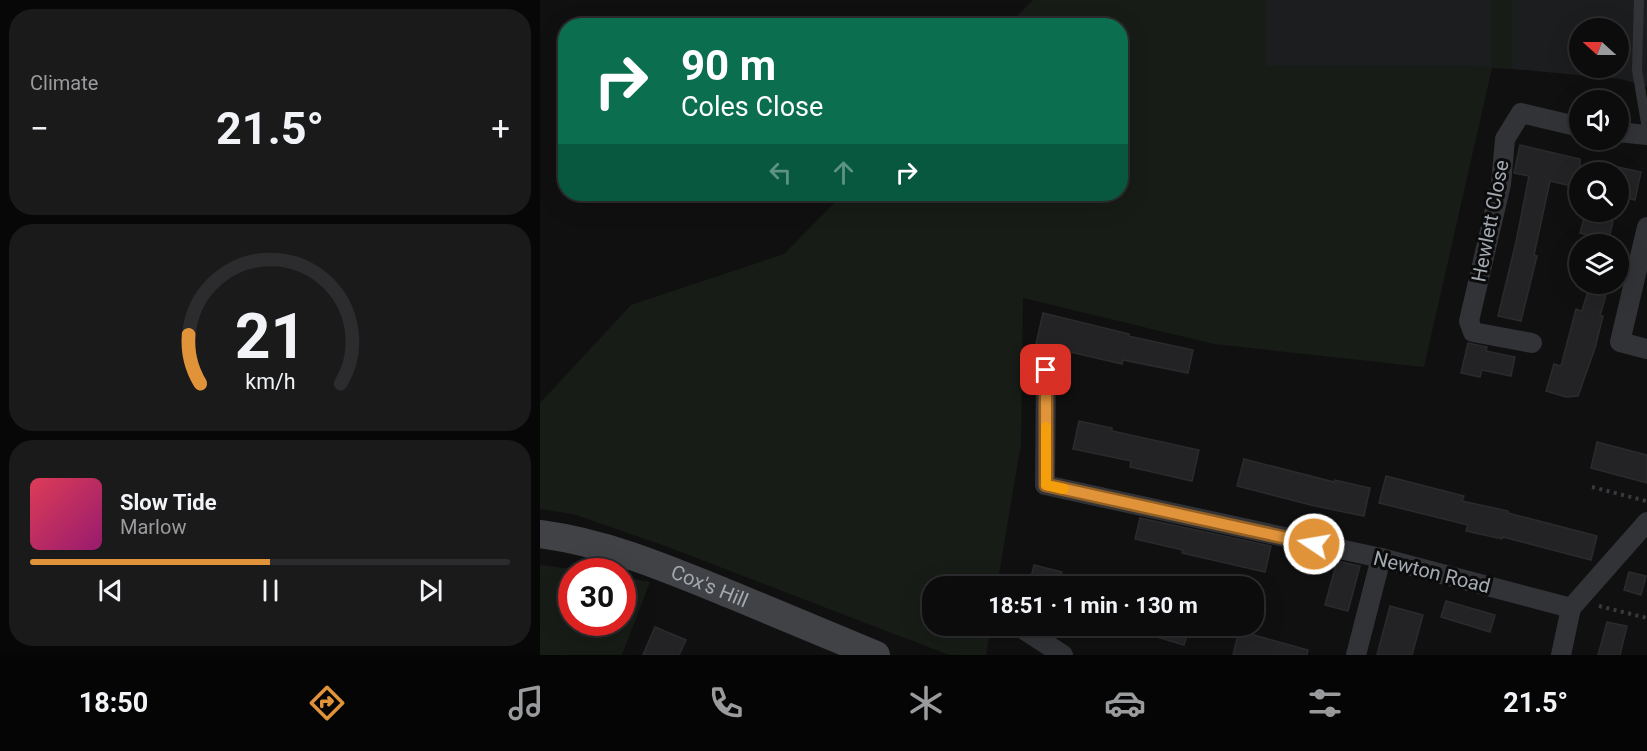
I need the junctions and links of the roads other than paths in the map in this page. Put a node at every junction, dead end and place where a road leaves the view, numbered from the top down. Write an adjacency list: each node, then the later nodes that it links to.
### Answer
1 (1639, 0): 3 (lane)
2 (1569, 124): 7 (street, Hewlett Close)
3 (1647, 129)
4 (1629, 133): 5 (street)
5 (1647, 135)
6 (1647, 227): 8 (street)
7 (1532, 343)
8 (1647, 349)
9 (1046, 370): 12 (street, Newton Road)
10 (1647, 522): 13 (street)
11 (540, 534): 15 (main road, Cox's Hill)
12 (1381, 558): 13 (street, Newton Road); 17 (street)
13 (1575, 604): 18 (street)
14 (1034, 636): 16 (street)
15 (876, 655)
16 (1063, 655)
17 (1356, 655)
18 (1561, 655)

